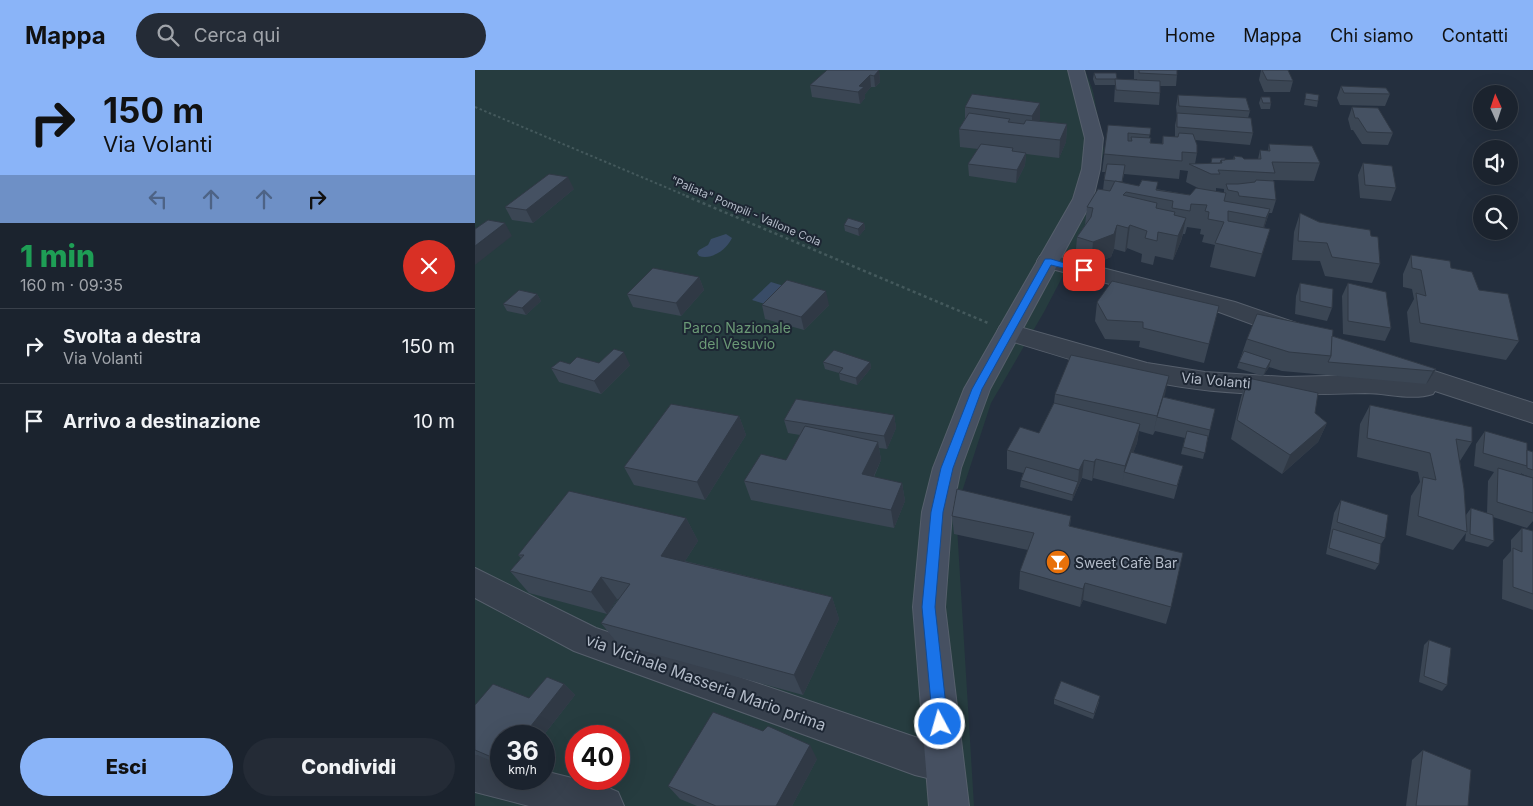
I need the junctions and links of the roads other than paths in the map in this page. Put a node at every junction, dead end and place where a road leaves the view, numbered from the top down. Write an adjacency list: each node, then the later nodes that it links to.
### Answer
1 (1076, 70): 2 (street)
2 (1048, 261): 3 (street); 4 (street)
3 (1009, 332): 6 (street, Via Volanti); 9 (street)
4 (1310, 337)
5 (1375, 360): 6 (street, Via Volanti)
6 (1458, 390): 7 (street, Via Volanti)
7 (1533, 413)
8 (475, 582): 9 (street, via Vicinale Masseria Mario prima)
9 (944, 763): 12 (street)
10 (475, 773): 11 (street)
11 (604, 806)
12 (949, 806)

